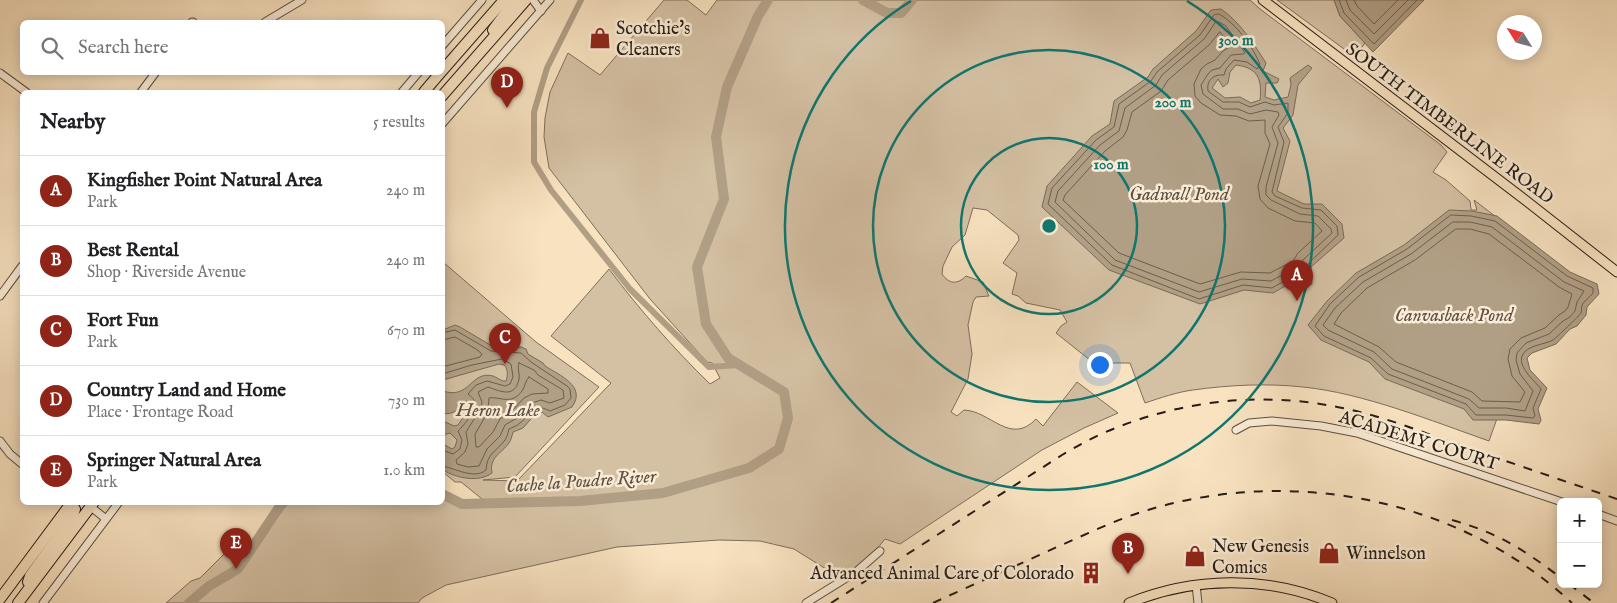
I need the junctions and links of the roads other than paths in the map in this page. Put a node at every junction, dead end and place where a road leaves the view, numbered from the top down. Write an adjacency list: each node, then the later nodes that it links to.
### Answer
1 (302, 0): 10 (street)
2 (482, 0): 11 (street)
3 (504, 0): 13 (highway)
4 (515, 0): 12 (highway)
5 (526, 0): 12 (highway)
6 (533, 0): 9 (street)
7 (550, 0): 9 (street)
8 (1263, 0): 25 (main road, SOUTH TIMBERLINE ROAD)
9 (541, 10): 23 (street)
10 (268, 20)
11 (445, 43)
12 (474, 61): 22 (highway)
13 (445, 69)
14 (0, 73): 18 (street)
15 (154, 75): 19 (street)
16 (416, 75): 20 (street)
17 (439, 75): 21 (highway)
18 (23, 90)
19 (142, 90)
20 (404, 90)
21 (426, 90)
22 (445, 93)
23 (445, 121)
24 (20, 269): 26 (street)
25 (1617, 272)
26 (0, 296)
27 (1236, 430): 30 (street, ACADEMY COURT)
28 (0, 440): 29 (street)
29 (20, 462)
30 (1557, 500)
31 (70, 505): 40 (highway)
32 (73, 505): 44 (highway)
33 (91, 505): 44 (highway)
34 (93, 505): 37 (street)
35 (117, 505): 37 (street)
36 (1602, 515): 38 (street)
37 (106, 519): 45 (street)
38 (1617, 520)
39 (880, 551): 46 (street)
40 (10, 585): 42 (highway); 43 (highway)
41 (1196, 585): 47 (main road); 48 (street); 49 (main road)
42 (0, 594)
43 (0, 599)
44 (21, 599)
45 (43, 603)
46 (806, 603)
47 (1129, 603)
48 (1198, 603)
49 (1332, 603)

